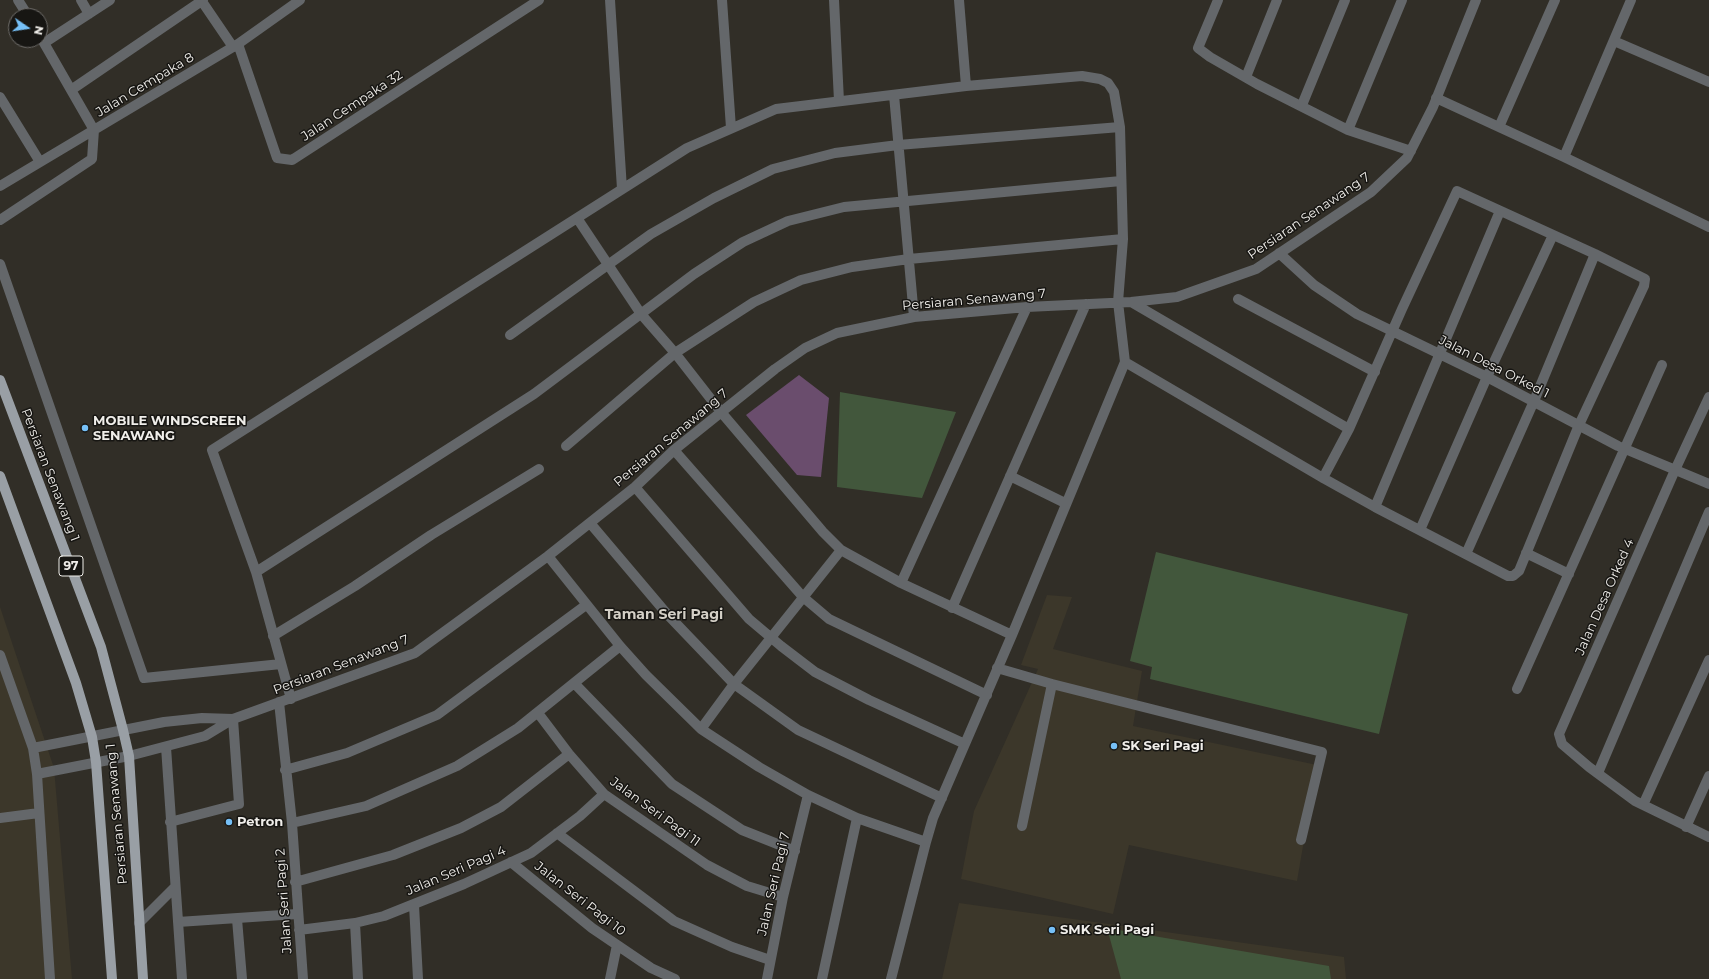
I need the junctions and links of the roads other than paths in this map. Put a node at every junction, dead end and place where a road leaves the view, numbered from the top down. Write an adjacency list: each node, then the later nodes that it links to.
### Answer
1 (81, 0): 17 (street)
2 (110, 0): 17 (street)
3 (202, 0): 20 (street); 25 (street)
4 (300, 0): 20 (street, Jalan Cempaka 8)
5 (538, 0): 20 (street, Jalan Cempaka 32)
6 (610, 0): 42 (street)
7 (722, 0): 33 (street)
8 (834, 0): 29 (street)
9 (959, 0): 24 (street)
10 (1218, 0): 22 (street)
11 (1277, 0): 22 (street)
12 (1345, 0): 30 (street)
13 (1402, 0): 35 (street)
14 (1476, 0): 28 (street, Persiaran Senawang 7)
15 (1555, 0): 32 (street)
16 (1631, 0): 19 (street)
17 (89, 14): 18 (street)
18 (48, 37)
19 (1614, 41): 23 (street); 38 (street)
20 (236, 46): 34 (street, Jalan Cempaka 8)
21 (47, 48): 25 (street)
22 (1246, 77): 30 (street)
23 (1709, 82)
24 (966, 86): 26 (street); 31 (street)
25 (71, 90): 34 (street)
26 (894, 95): 29 (street); 36 (street)
27 (0, 97): 39 (street)
28 (1436, 98): 32 (street); 37 (street, Persiaran Senawang 7)
29 (839, 101): 33 (street)
30 (1302, 105): 35 (street)
31 (1120, 127): 36 (street); 40 (street)
32 (1499, 127): 38 (street)
33 (731, 128): 42 (street)
34 (94, 130): 39 (street, Jalan Cempaka 8); 46 (street)
35 (1348, 130): 37 (street)
36 (898, 145): 43 (street); 54 (street)
37 (1411, 151): 50 (street, Persiaran Senawang 7)
38 (1564, 157): 47 (street)
39 (40, 162): 41 (street, Jalan Cempaka 8)
40 (1121, 181): 43 (street); 49 (street)
41 (0, 186)
42 (622, 189): 45 (street)
43 (903, 201): 52 (street); 60 (street)
44 (1500, 211): 48 (street); 62 (street); 65 (street)
45 (577, 218): 54 (street); 95 (street)
46 (0, 220)
47 (1709, 227)
48 (1553, 235): 51 (street); 69 (street)
49 (1122, 239): 52 (street); 56 (street)
50 (1279, 253): 57 (street, Persiaran Senawang 7); 62 (street, Jalan Desa Orked 1)
51 (1596, 254): 72 (street); 74 (street)
52 (909, 259): 61 (street); 64 (street)
53 (0, 264): 107 (street)
54 (608, 265): 60 (street); 63 (street)
55 (1238, 299): 68 (street)
56 (1118, 302): 57 (street, Persiaran Senawang 7); 58 (street, Persiaran Senawang 7); 66 (street)
57 (1131, 302): 75 (street)
58 (1086, 304): 59 (street, Persiaran Senawang 7); 82 (street)
59 (1027, 307): 61 (street, Persiaran Senawang 7); 97 (street)
60 (641, 314): 64 (street); 95 (street)
61 (914, 317): 73 (street, Persiaran Senawang 7)
62 (1392, 331): 65 (street, Jalan Desa Orked 1); 68 (street)
63 (510, 335)
64 (675, 353): 73 (street); 76 (street)
65 (1440, 355): 69 (street, Jalan Desa Orked 1); 87 (street)
66 (1125, 362): 83 (street); 86 (street)
67 (1662, 365): 77 (street)
68 (1375, 372): 75 (street)
69 (1487, 377): 72 (street, Jalan Desa Orked 1); 90 (street)
70 (0, 380): 119 (main road, Persiaran Senawang 1 / 97)
71 (1709, 397): 80 (street, Jalan Desa Orked 4)
72 (1534, 401): 74 (street, Jalan Desa Orked 1); 93 (street)
73 (721, 412): 78 (street, Persiaran Senawang 7); 91 (street)
74 (1579, 425): 77 (street, Jalan Desa Orked 1); 92 (street)
75 (1349, 429): 83 (street)
76 (566, 446)
77 (1625, 449): 80 (street, Jalan Desa Orked 1); 96 (street)
78 (674, 450): 85 (street, Persiaran Senawang 7); 98 (street)
79 (539, 469): 102 (street)
80 (1675, 470): 84 (street, Jalan Desa Orked 1); 128 (street, Jalan Desa Orked 4)
81 (0, 476): 120 (main road, Persiaran Senawang 1)
82 (1010, 476): 86 (street); 100 (street)
83 (1324, 478): 87 (street)
84 (1709, 484)
85 (635, 486): 89 (street, Persiaran Senawang 7); 103 (street)
86 (1065, 503): 101 (street)
87 (1375, 507): 90 (street)
88 (1709, 512): 128 (street)
89 (590, 523): 94 (street, Persiaran Senawang 7); 110 (street)
90 (1420, 530): 93 (street)
91 (841, 550): 97 (street); 98 (street)
92 (1526, 553): 93 (street); 96 (street)
93 (1466, 554)
94 (548, 556): 99 (street); 114 (street, Persiaran Senawang 7)
95 (256, 572): 102 (street)
96 (1569, 574): 112 (street)
97 (901, 583): 100 (street)
98 (803, 597): 103 (street); 113 (street)
99 (586, 605): 104 (street); 127 (street)
100 (952, 608): 101 (street)
101 (1012, 635): 108 (street)
102 (273, 636): 107 (street)
103 (771, 638): 110 (street); 121 (street)
104 (620, 646): 109 (street); 118 (street)
105 (0, 655): 123 (street)
106 (1709, 660): 134 (street)
107 (281, 664): 114 (street)
108 (997, 668): 111 (street); 113 (street)
109 (574, 683): 116 (street); 146 (street)
110 (734, 684): 118 (street); 133 (street)
111 (1052, 684): 140 (street); 144 (street)
112 (1518, 689)
113 (987, 695): 121 (street)
114 (291, 699): 115 (street, Persiaran Senawang 7)
115 (279, 702): 117 (street, Persiaran Senawang 7); 127 (street, Jalan Seri Pagi 2)
116 (538, 713): 124 (street, Jalan Seri Pagi 11); 139 (street)
117 (233, 719): 119 (street); 122 (street); 138 (street)
118 (701, 729): 132 (street)
119 (123, 730): 120 (street); 125 (main road, Persiaran Senawang 1 / 97)
120 (92, 737): 123 (street); 126 (main road, Persiaran Senawang 1)
121 (965, 744): 133 (street)
122 (166, 747): 125 (street); 138 (street)
123 (32, 748): 129 (street)
124 (569, 754): 131 (street, Jalan Seri Pagi 11); 148 (street)
125 (128, 756): 126 (street); 156 (main road, Persiaran Senawang 1 / 97)
126 (96, 762): 129 (street); 162 (main road, Persiaran Senawang 1)
127 (285, 770): 139 (street, Jalan Seri Pagi 2)
128 (1598, 773): 134 (street)
129 (37, 774): 135 (street)
130 (1709, 776): 141 (street)
131 (604, 794): 142 (street, Jalan Seri Pagi 4); 150 (street, Jalan Seri Pagi 11)
132 (808, 795): 137 (street); 146 (street, Jalan Seri Pagi 7)
133 (942, 798): 145 (street)
134 (1643, 805): 141 (street)
135 (39, 813): 136 (street); 161 (street)
136 (0, 818)
137 (857, 818): 145 (street); 173 (street)
138 (170, 822): 149 (street)
139 (292, 823): 148 (street, Jalan Seri Pagi 2)
140 (1022, 826)
141 (1686, 826): 143 (street)
142 (557, 833): 147 (street, Jalan Seri Pagi 4); 159 (street)
143 (1709, 837)
144 (1301, 840)
145 (926, 842): 174 (street)
146 (795, 851): 150 (street, Jalan Seri Pagi 7)
147 (511, 862): 151 (street, Jalan Seri Pagi 4); 158 (street, Jalan Seri Pagi 10)
148 (295, 882): 152 (street, Jalan Seri Pagi 2)
149 (175, 887): 154 (street); 156 (street)
150 (783, 897): 159 (street, Jalan Seri Pagi 7)
151 (414, 904): 155 (street, Jalan Seri Pagi 4); 168 (street)
152 (298, 914): 153 (street); 157 (street, Jalan Seri Pagi 2)
153 (238, 919): 154 (street); 165 (street)
154 (178, 922): 164 (street)
155 (355, 922): 157 (street, Jalan Seri Pagi 4); 167 (street)
156 (139, 924): 163 (main road, Persiaran Senawang 1 / 97)
157 (299, 930): 166 (street, Jalan Seri Pagi 2)
158 (617, 945): 160 (street, Jalan Seri Pagi 10); 169 (street)
159 (770, 960): 172 (street, Jalan Seri Pagi 7)
160 (651, 968): 170 (street); 171 (street, Jalan Seri Pagi 10)
161 (50, 979)
162 (112, 979)
163 (142, 979)
164 (182, 979)
165 (242, 979)
166 (303, 979)
167 (358, 979)
168 (418, 979)
169 (610, 979)
170 (650, 979)
171 (674, 979)
172 (767, 979)
173 (822, 979)
174 (891, 979)

